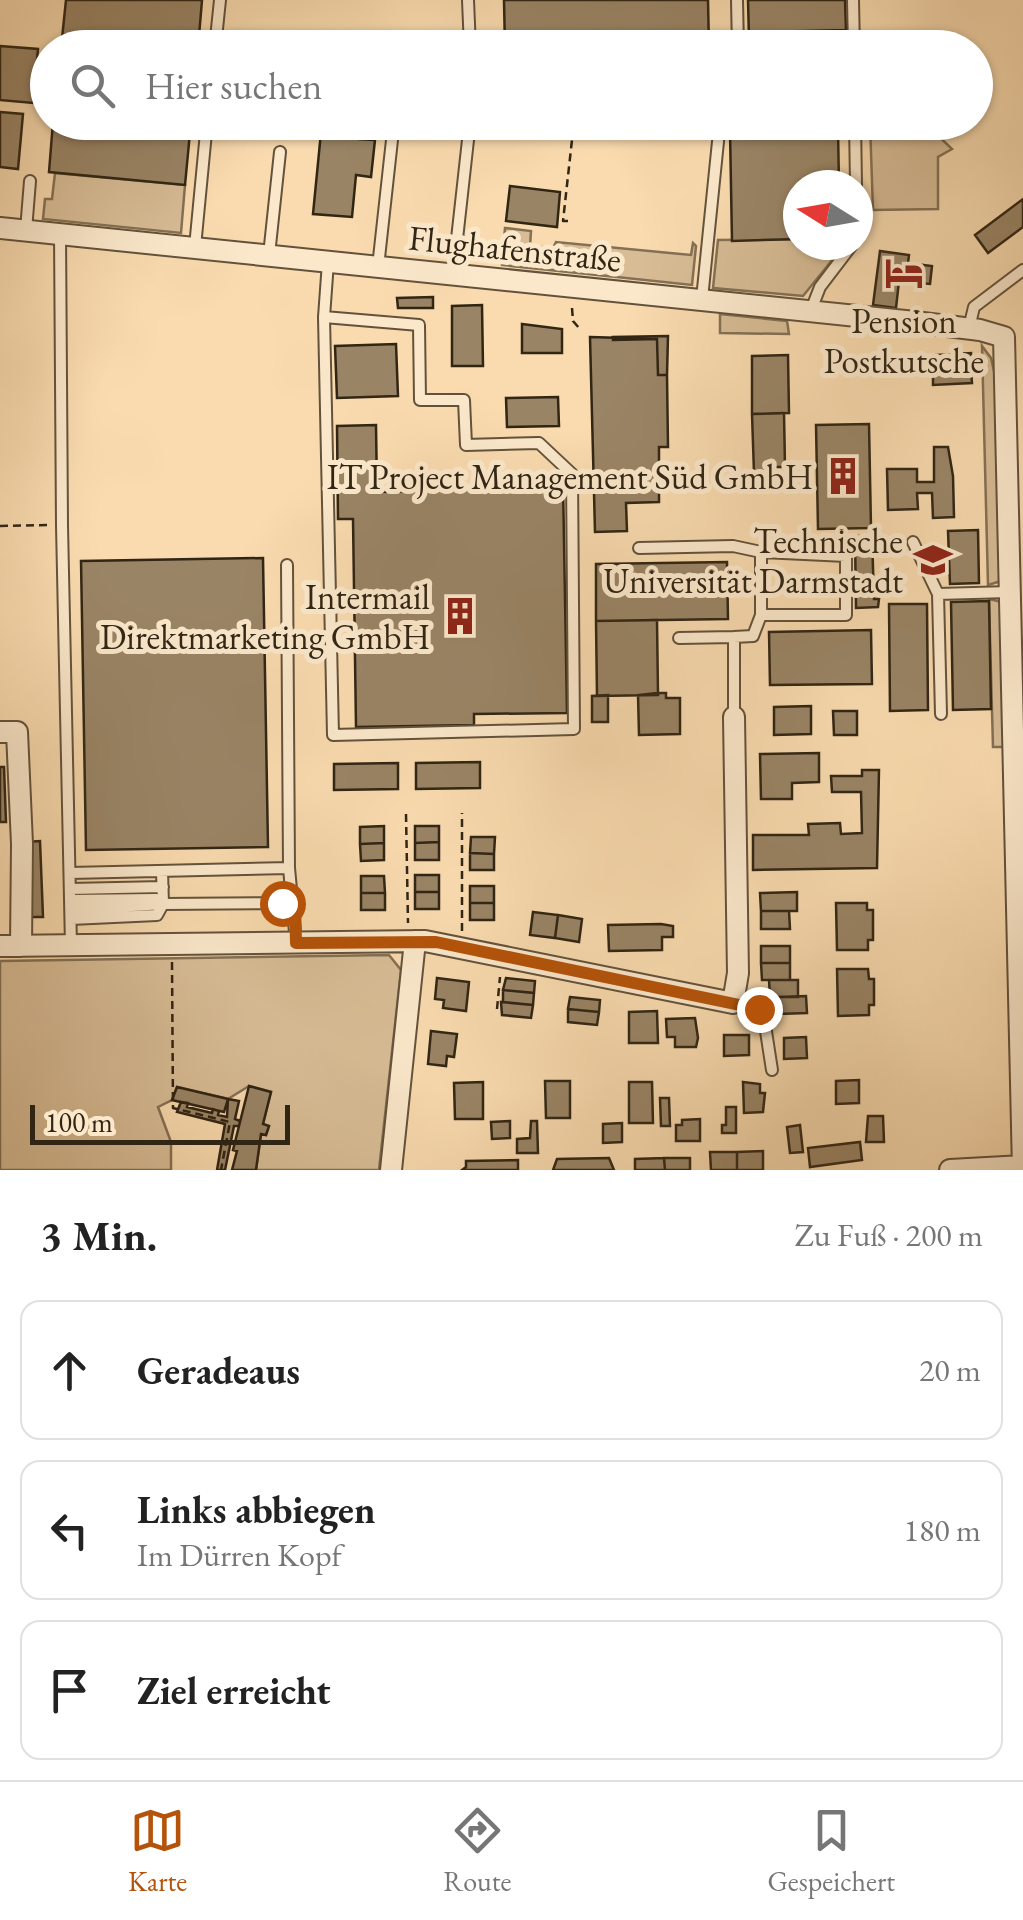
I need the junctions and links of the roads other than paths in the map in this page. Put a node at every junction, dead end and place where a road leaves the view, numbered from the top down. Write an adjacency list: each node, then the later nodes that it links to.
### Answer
1 (220, 0): 5 (lane)
2 (468, 0): 6 (lane)
3 (737, 0): 7 (lane)
4 (853, 0): 8 (lane)
5 (217, 30)
6 (469, 30)
7 (738, 30)
8 (854, 30)
9 (205, 140): 20 (lane)
10 (391, 140): 24 (lane)
11 (468, 140): 26 (lane)
12 (718, 140): 27 (lane)
13 (855, 140): 15 (lane)
14 (280, 152): 21 (lane)
15 (856, 170)
16 (30, 181): 18 (lane)
17 (0, 228): 18 (street, Flughafenstraße)
18 (26, 230): 19 (street, Flughafenstraße)
19 (60, 233): 20 (street, Flughafenstraße); 45 (lane)
20 (195, 247): 21 (street, Flughafenstraße)
21 (270, 255): 23 (street, Flughafenstraße)
22 (841, 260): 28 (lane)
23 (328, 262): 24 (street, Flughafenstraße); 29 (lane)
24 (378, 267): 26 (street, Flughafenstraße)
25 (1023, 270): 30 (lane)
26 (454, 275): 27 (street, Flughafenstraße)
27 (702, 299): 28 (street, Flughafenstraße)
28 (811, 311): 30 (street, Flughafenstraße)
29 (324, 317): 29 (lane)
30 (969, 328): 35 (street, Flughafenstraße)
31 (913, 542): 36 (lane)
32 (639, 548): 33 (lane)
33 (761, 552): 37 (lane); 37 (lane)
34 (287, 564): 43 (lane)
35 (1010, 592): 36 (lane); 56 (street)
36 (938, 594): 40 (lane)
37 (761, 615): 38 (lane)
38 (734, 637): 39 (lane); 41 (lane)
39 (679, 638)
40 (941, 714)
41 (734, 717): 54 (street)
42 (0, 732): 53 (street)
43 (290, 868): 44 (lane); 47 (lane)
44 (162, 871): 45 (lane); 46 (lane)
45 (70, 873): 49 (lane)
46 (162, 887): 48 (lane); 49 (lane)
47 (295, 903): 48 (lane); 51 (lane)
48 (163, 904): 49 (lane); 49 (lane)
49 (70, 905): 52 (lane)
50 (412, 941): 51 (street); 54 (street); 57 (street)
51 (296, 943): 52 (street)
52 (72, 945): 53 (street)
53 (11, 946)
54 (734, 1003): 55 (lane)
55 (772, 1070)
56 (1023, 1167): 58 (street)
57 (391, 1170)
58 (950, 1170)

